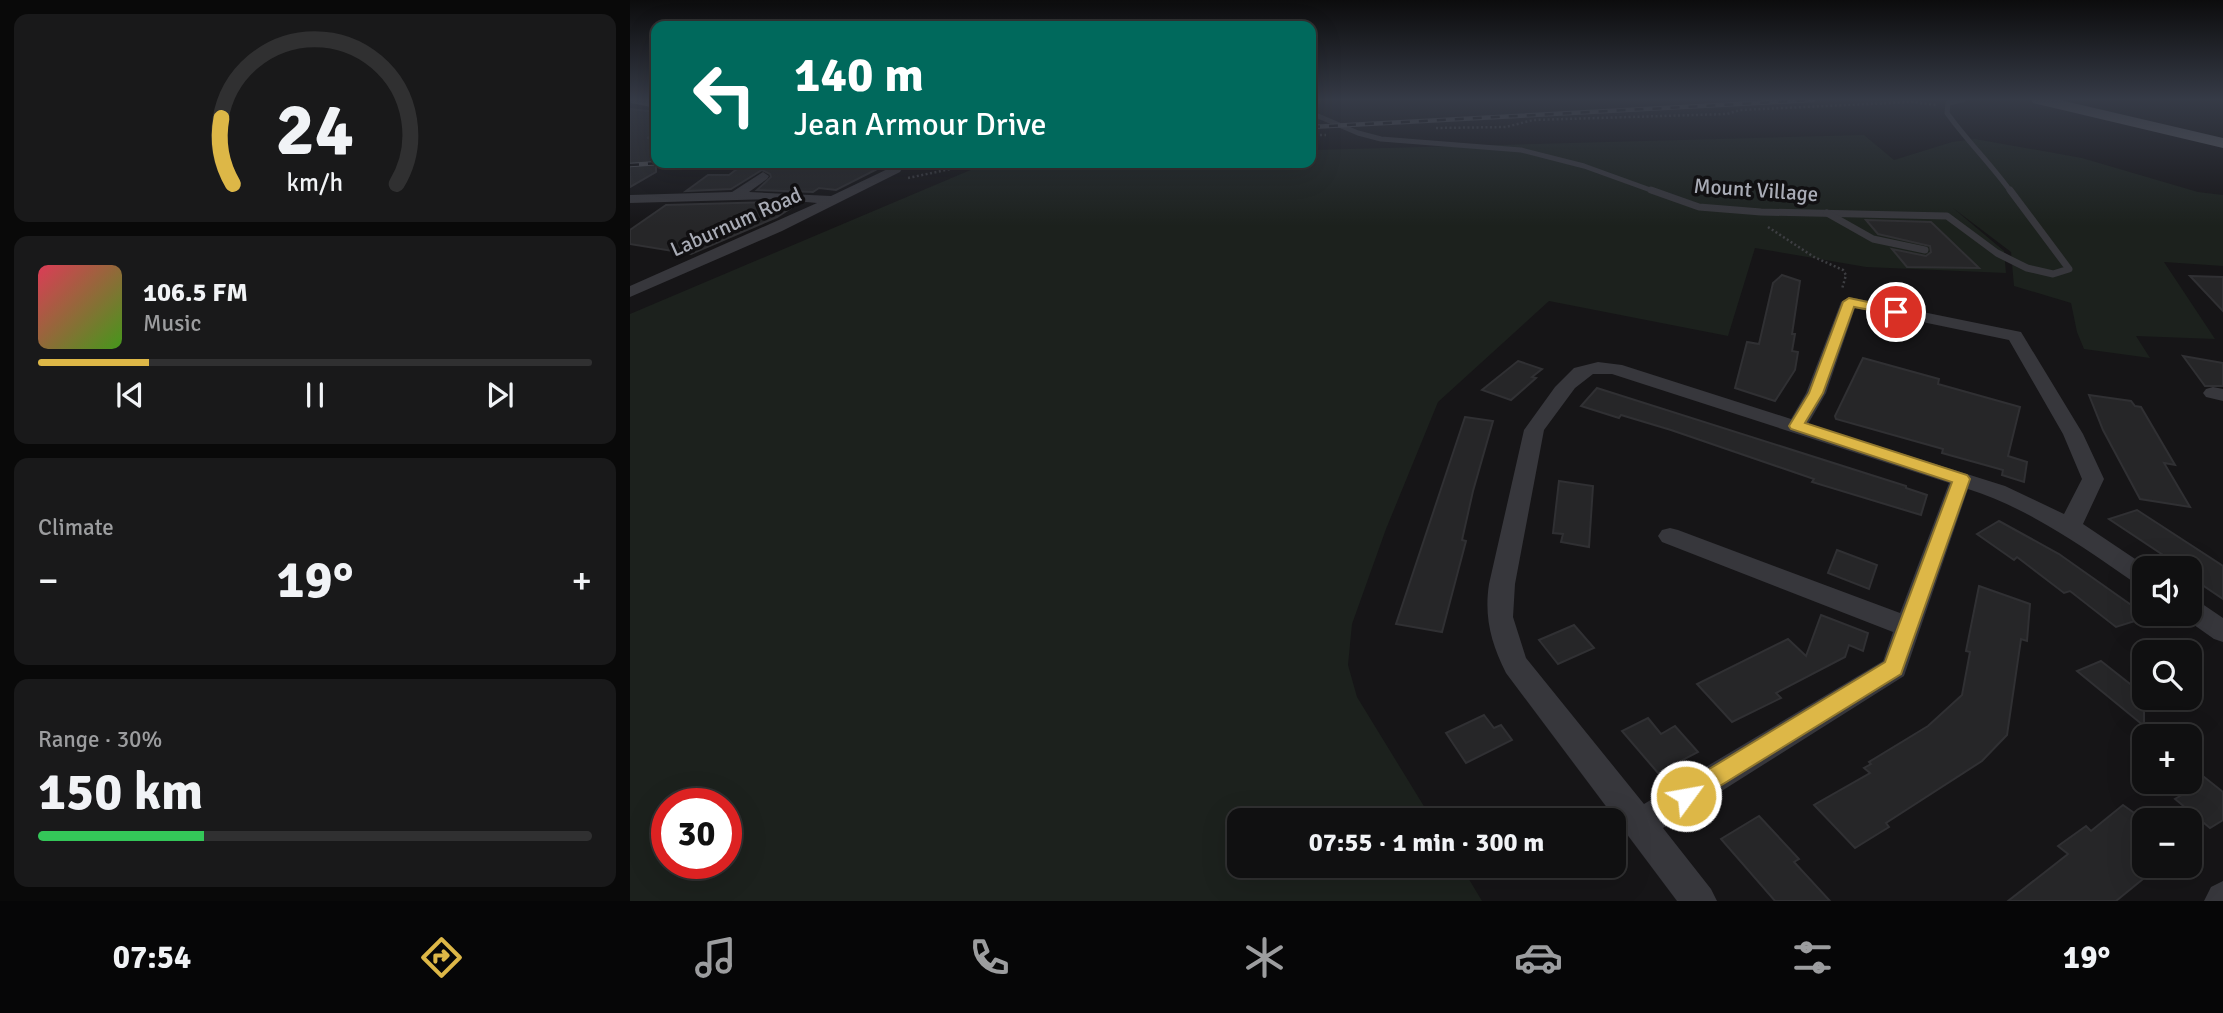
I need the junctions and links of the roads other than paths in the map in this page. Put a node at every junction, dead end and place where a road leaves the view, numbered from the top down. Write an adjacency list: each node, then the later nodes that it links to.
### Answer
1 (1420, 142): 9 (lane, Mount Village)
2 (1967, 142): 9 (lane, Mount Village)
3 (898, 174): 8 (street, Laburnum Road)
4 (763, 176): 5 (street)
5 (735, 196): 6 (street); 8 (street)
6 (657, 198): 7 (street); 10 (street)
7 (630, 199)
8 (832, 201): 12 (street, Laburnum Road)
9 (1827, 213): 11 (lane)
10 (630, 214)
11 (1925, 250)
12 (630, 292)
13 (1797, 426): 14 (street); 15 (street); 21 (street)
14 (1961, 479): 15 (street); 19 (street)
15 (2070, 526): 17 (street)
16 (1670, 536): 19 (street)
17 (2132, 569)
18 (2202, 617): 20 (street)
19 (1908, 627): 21 (street)
20 (2223, 632)
21 (1640, 824): 22 (street)
22 (1699, 901)

